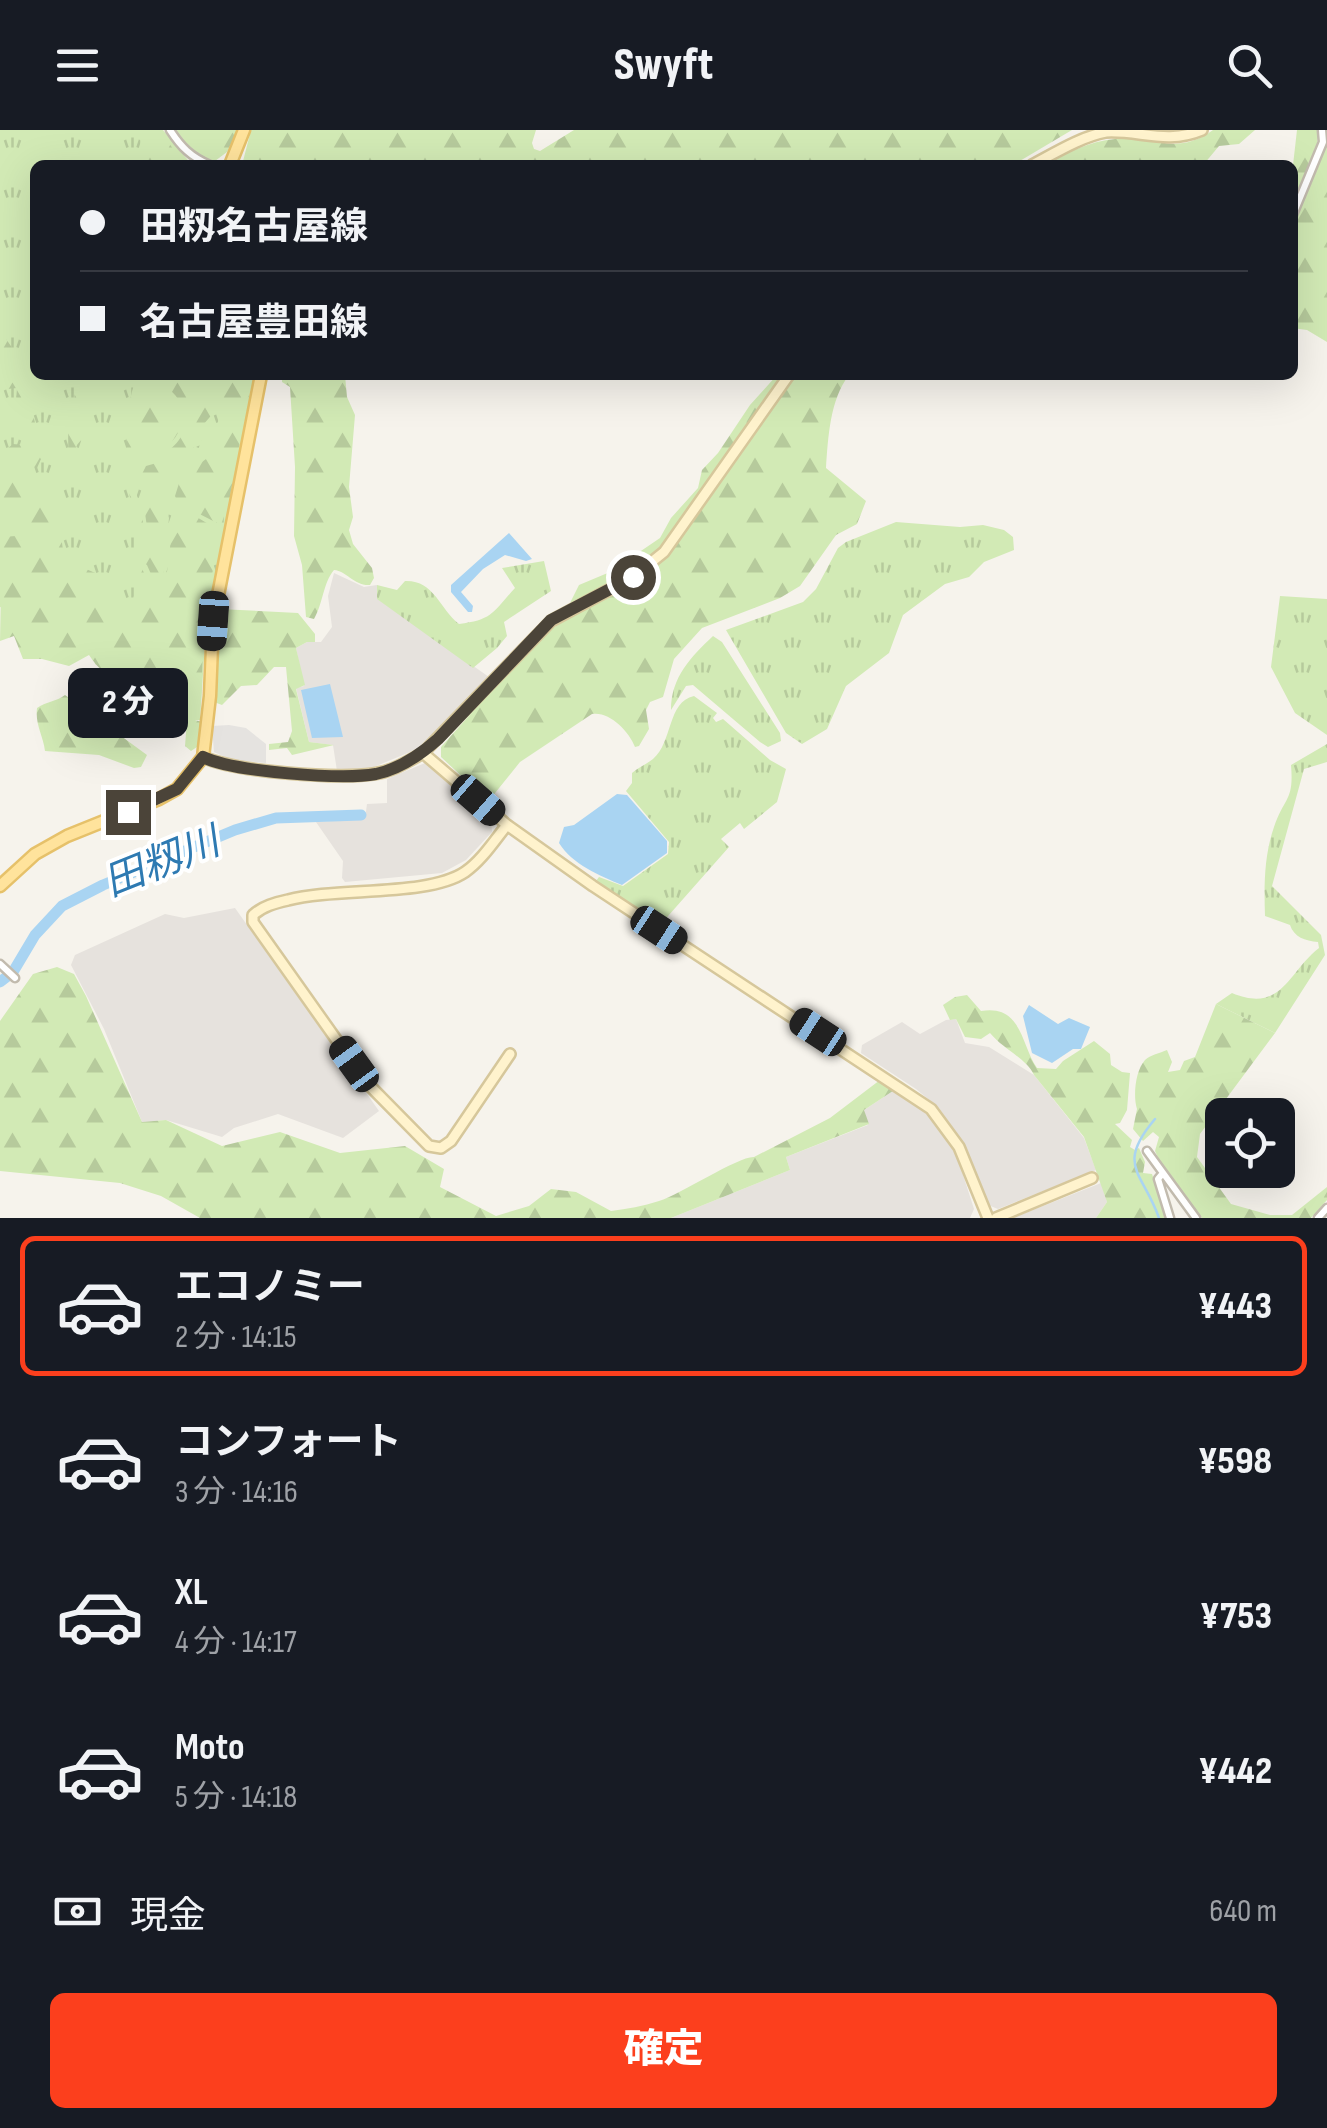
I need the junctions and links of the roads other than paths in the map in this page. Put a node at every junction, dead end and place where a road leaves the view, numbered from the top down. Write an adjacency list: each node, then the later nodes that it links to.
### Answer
1 (170, 130): 5 (street)
2 (244, 130): 6 (main road)
3 (1202, 130): 7 (street)
4 (1322, 130): 8 (street)
5 (202, 160)
6 (232, 160)
7 (1042, 160)
8 (1298, 202)
9 (260, 380): 12 (main road)
10 (785, 380): 11 (street)
11 (423, 753): 12 (street); 13 (street)
12 (203, 757): 14 (main road)
13 (507, 826): 17 (street); 22 (street)
14 (0, 886)
15 (1, 966): 16 (street)
16 (14, 977)
17 (510, 1054)
18 (1147, 1151): 19 (street)
19 (1164, 1173): 24 (street); 25 (street)
20 (1092, 1178): 23 (street)
21 (1327, 1208): 26 (street)
22 (988, 1218)
23 (996, 1218)
24 (1170, 1218)
25 (1196, 1218)
26 (1318, 1218)

